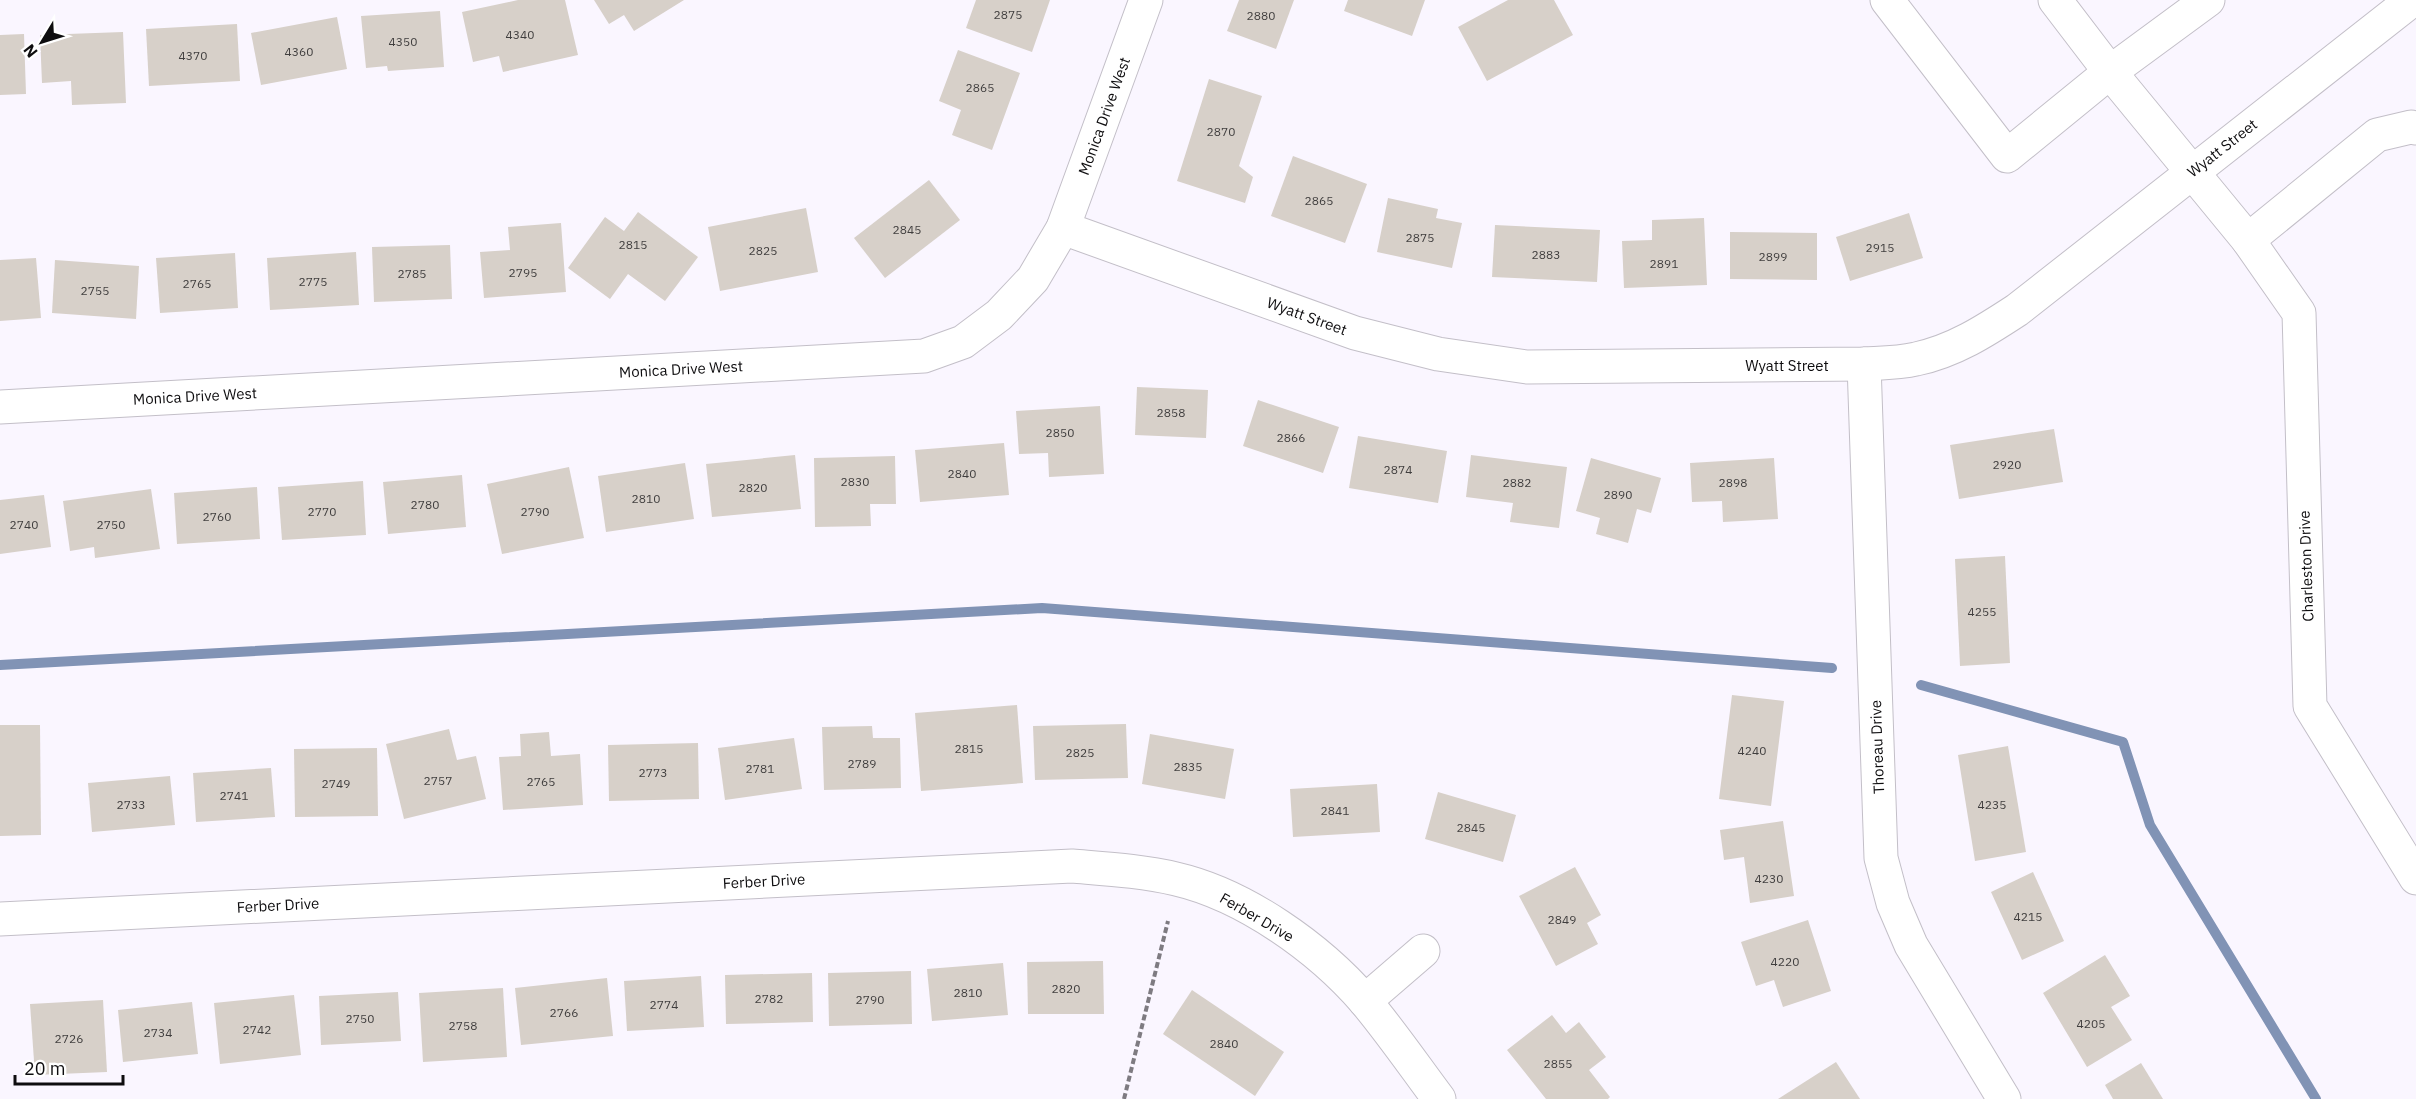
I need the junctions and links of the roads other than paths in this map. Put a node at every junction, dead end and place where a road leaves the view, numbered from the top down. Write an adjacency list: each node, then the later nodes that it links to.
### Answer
1 (1146, 0): 9 (street, Monica Drive West)
2 (1887, 0): 6 (street)
3 (2055, 0): 6 (street, Charleston Drive)
4 (2208, 0): 6 (street)
5 (2412, 0): 8 (street, Wyatt Street)
6 (2110, 72): 8 (street, Charleston Drive)
7 (2416, 128): 10 (street)
8 (2191, 171): 10 (street, Charleston Drive); 11 (street, Wyatt Street)
9 (1063, 228): 11 (street, Wyatt Street); 12 (street, Monica Drive West)
10 (2248, 240): 13 (street, Charleston Drive)
11 (1864, 364): 18 (street, Thoreau Drive)
12 (0, 407)
13 (2416, 878)
14 (0, 919): 16 (street, Ferber Drive)
15 (1423, 951): 16 (street)
16 (1365, 1000): 17 (street, Ferber Drive)
17 (1440, 1099)
18 (2004, 1099)

